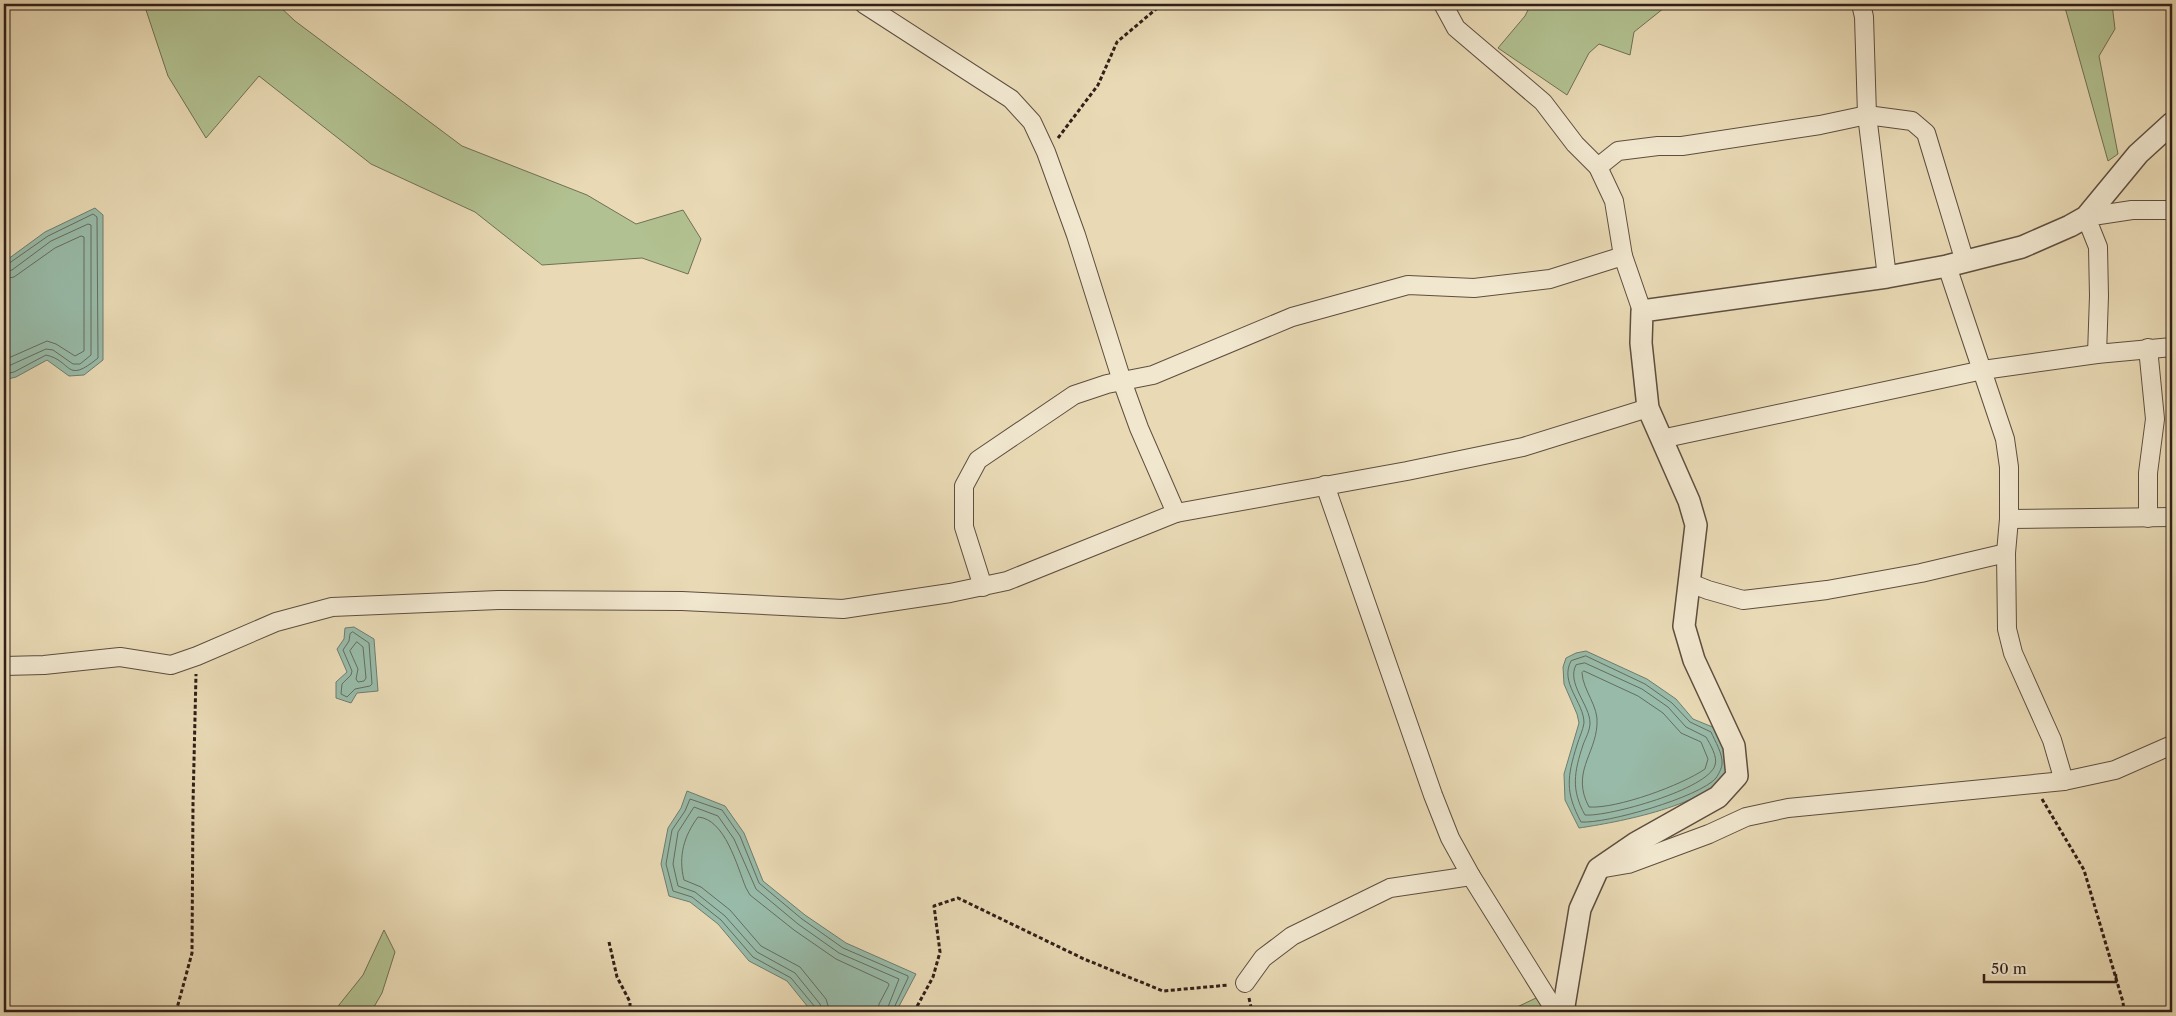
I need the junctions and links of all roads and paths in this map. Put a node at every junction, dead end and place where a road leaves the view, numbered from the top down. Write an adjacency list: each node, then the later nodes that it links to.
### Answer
1 (864, 4): 7 (street)
2 (1162, 4): 7 (path)
3 (1443, 4): 8 (street)
4 (1861, 4): 5 (street)
5 (1867, 115): 8 (street); 12 (street); 13 (street)
6 (2172, 123): 10 (street)
7 (1046, 152): 19 (street)
8 (1598, 167): 11 (street)
9 (2172, 210): 10 (street)
10 (2086, 217): 12 (street); 17 (street)
11 (1623, 256): 14 (street); 19 (street)
12 (1956, 264): 13 (street); 18 (street)
13 (1887, 277): 14 (street)
14 (1642, 311): 20 (street)
15 (2172, 347): 16 (street)
16 (2148, 348): 17 (street); 25 (street)
17 (2096, 354): 18 (street)
18 (1983, 370): 21 (street); 26 (street)
19 (1122, 381): 23 (street); 29 (street)
20 (1648, 408): 21 (street); 22 (street)
21 (1661, 439): 28 (street)
22 (1325, 485): 23 (street); 36 (street)
23 (1176, 513): 29 (street)
24 (2172, 517): 25 (street)
25 (2148, 518): 26 (street)
26 (2009, 520): 27 (street)
27 (2006, 553): 28 (street); 33 (street)
28 (1690, 583): 35 (street)
29 (983, 587): 30 (street)
30 (197, 656): 31 (street); 39 (path)
31 (4, 666)
32 (2172, 745): 33 (street)
33 (2064, 781): 34 (street)
34 (2033, 783): 35 (street); 44 (path)
35 (1598, 869): 43 (street)
36 (1471, 876): 38 (street); 42 (street)
37 (608, 942): 40 (path)
38 (1245, 983): 41 (path)
39 (176, 1012)
40 (630, 1012)
41 (914, 1012)
42 (1556, 1012)
43 (1563, 1012)
44 (2124, 1012)

